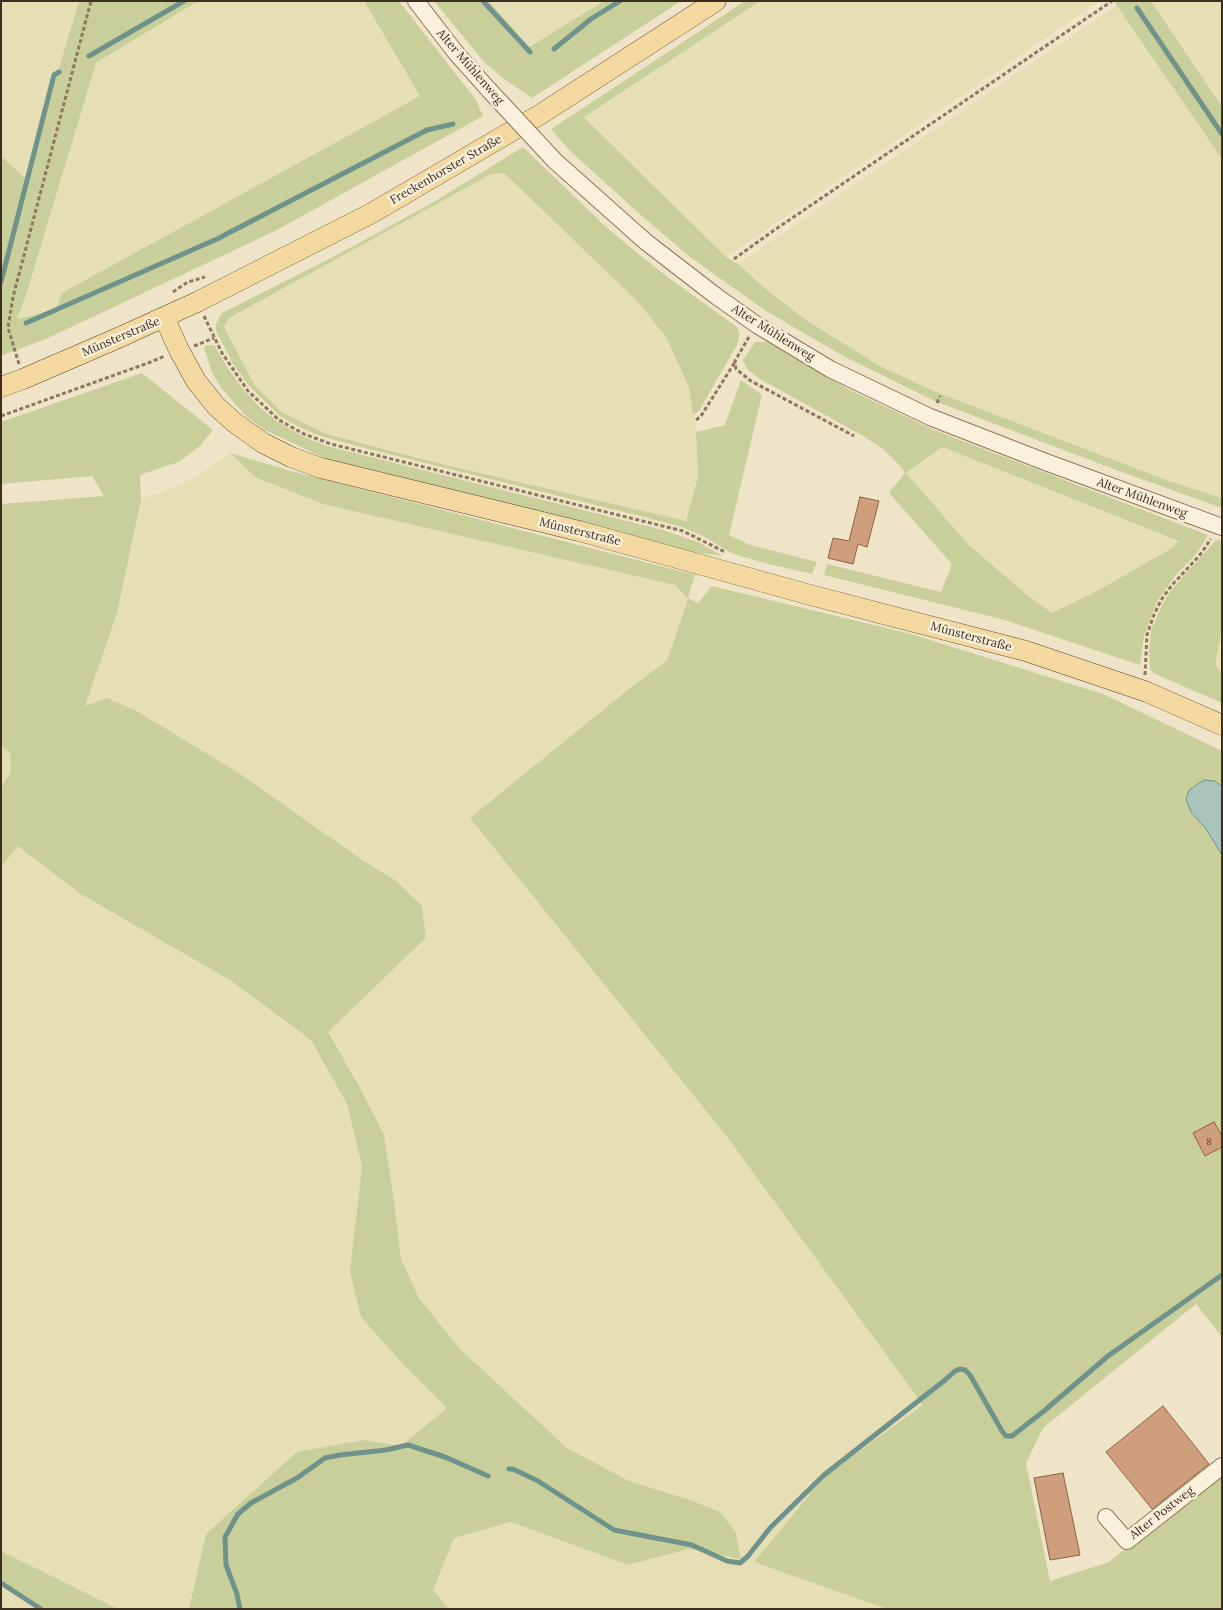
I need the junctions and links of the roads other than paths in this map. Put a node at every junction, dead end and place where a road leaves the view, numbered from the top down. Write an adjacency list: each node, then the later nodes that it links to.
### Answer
1 (416, 1): 5 (street, Alter Mühlenweg, bridge)
2 (716, 1): 3 (main road, Freckenhorster Straße)
3 (164, 317): 4 (main road, Münsterstraße); 6 (main road, Münsterstraße)
4 (1, 386)
5 (1220, 526)
6 (1222, 725)
7 (1222, 1466): 8 (street, Alter Postweg)
8 (1106, 1517)

